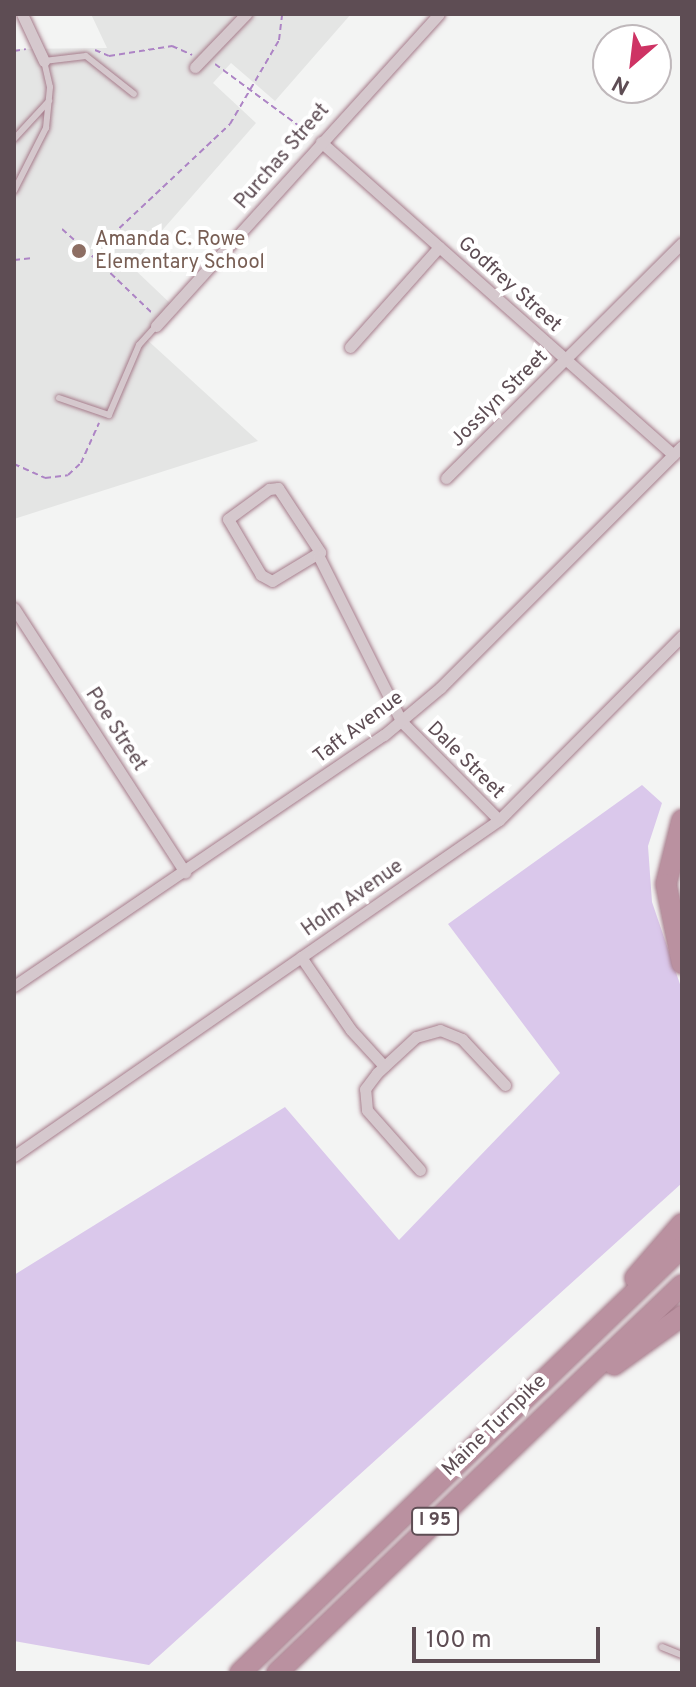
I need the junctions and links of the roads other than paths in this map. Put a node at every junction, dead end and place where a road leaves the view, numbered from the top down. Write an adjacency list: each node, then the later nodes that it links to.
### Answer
1 (22, 14): 4 (street)
2 (246, 14): 5 (street)
3 (439, 14): 9 (street, Purchas Street)
4 (44, 61): 6 (lane); 7 (lane)
5 (195, 67)
6 (134, 94)
7 (49, 101): 8 (lane); 10 (lane)
8 (14, 139)
9 (321, 142): 12 (street, Godfrey Street); 13 (street, Purchas Street)
10 (14, 191)
11 (682, 243): 15 (street, Josslyn Street)
12 (439, 247): 14 (street); 15 (street, Godfrey Street)
13 (159, 323): 16 (lane)
14 (350, 347)
15 (565, 359): 18 (street, Godfrey Street); 19 (street, Josslyn Street)
16 (59, 398)
17 (682, 446): 18 (street, Taft Avenue)
18 (673, 455): 23 (street, Taft Avenue)
19 (446, 478)
20 (319, 557): 20 (street, Dale Street); 23 (street, Dale Street)
21 (14, 608): 27 (street, Poe Street)
22 (682, 636): 24 (street, Holm Avenue)
23 (401, 721): 24 (street, Dale Street); 27 (street, Taft Avenue)
24 (499, 820): 29 (street, Holm Avenue)
25 (682, 820): 30 (highway)
26 (682, 853): 28 (highway)
27 (185, 872): 31 (street, Taft Avenue)
28 (682, 920)
29 (301, 957): 32 (street); 34 (street, Holm Avenue)
30 (682, 963)
31 (14, 986)
32 (384, 1066): 33 (street); 35 (street)
33 (505, 1085)
34 (14, 1156)
35 (420, 1170)
36 (682, 1224): 41 (highway)
37 (682, 1247): 41 (highway, Maine Turnpike / I 95)
38 (682, 1285): 40 (highway, Maine Turnpike / I 95)
39 (682, 1316): 40 (highway)
40 (594, 1369): 45 (highway, Maine Turnpike / I 95)
41 (497, 1424): 44 (highway, Maine Turnpike / I 95)
42 (662, 1647): 43 (lane)
43 (682, 1655)
44 (240, 1673)
45 (277, 1673)

